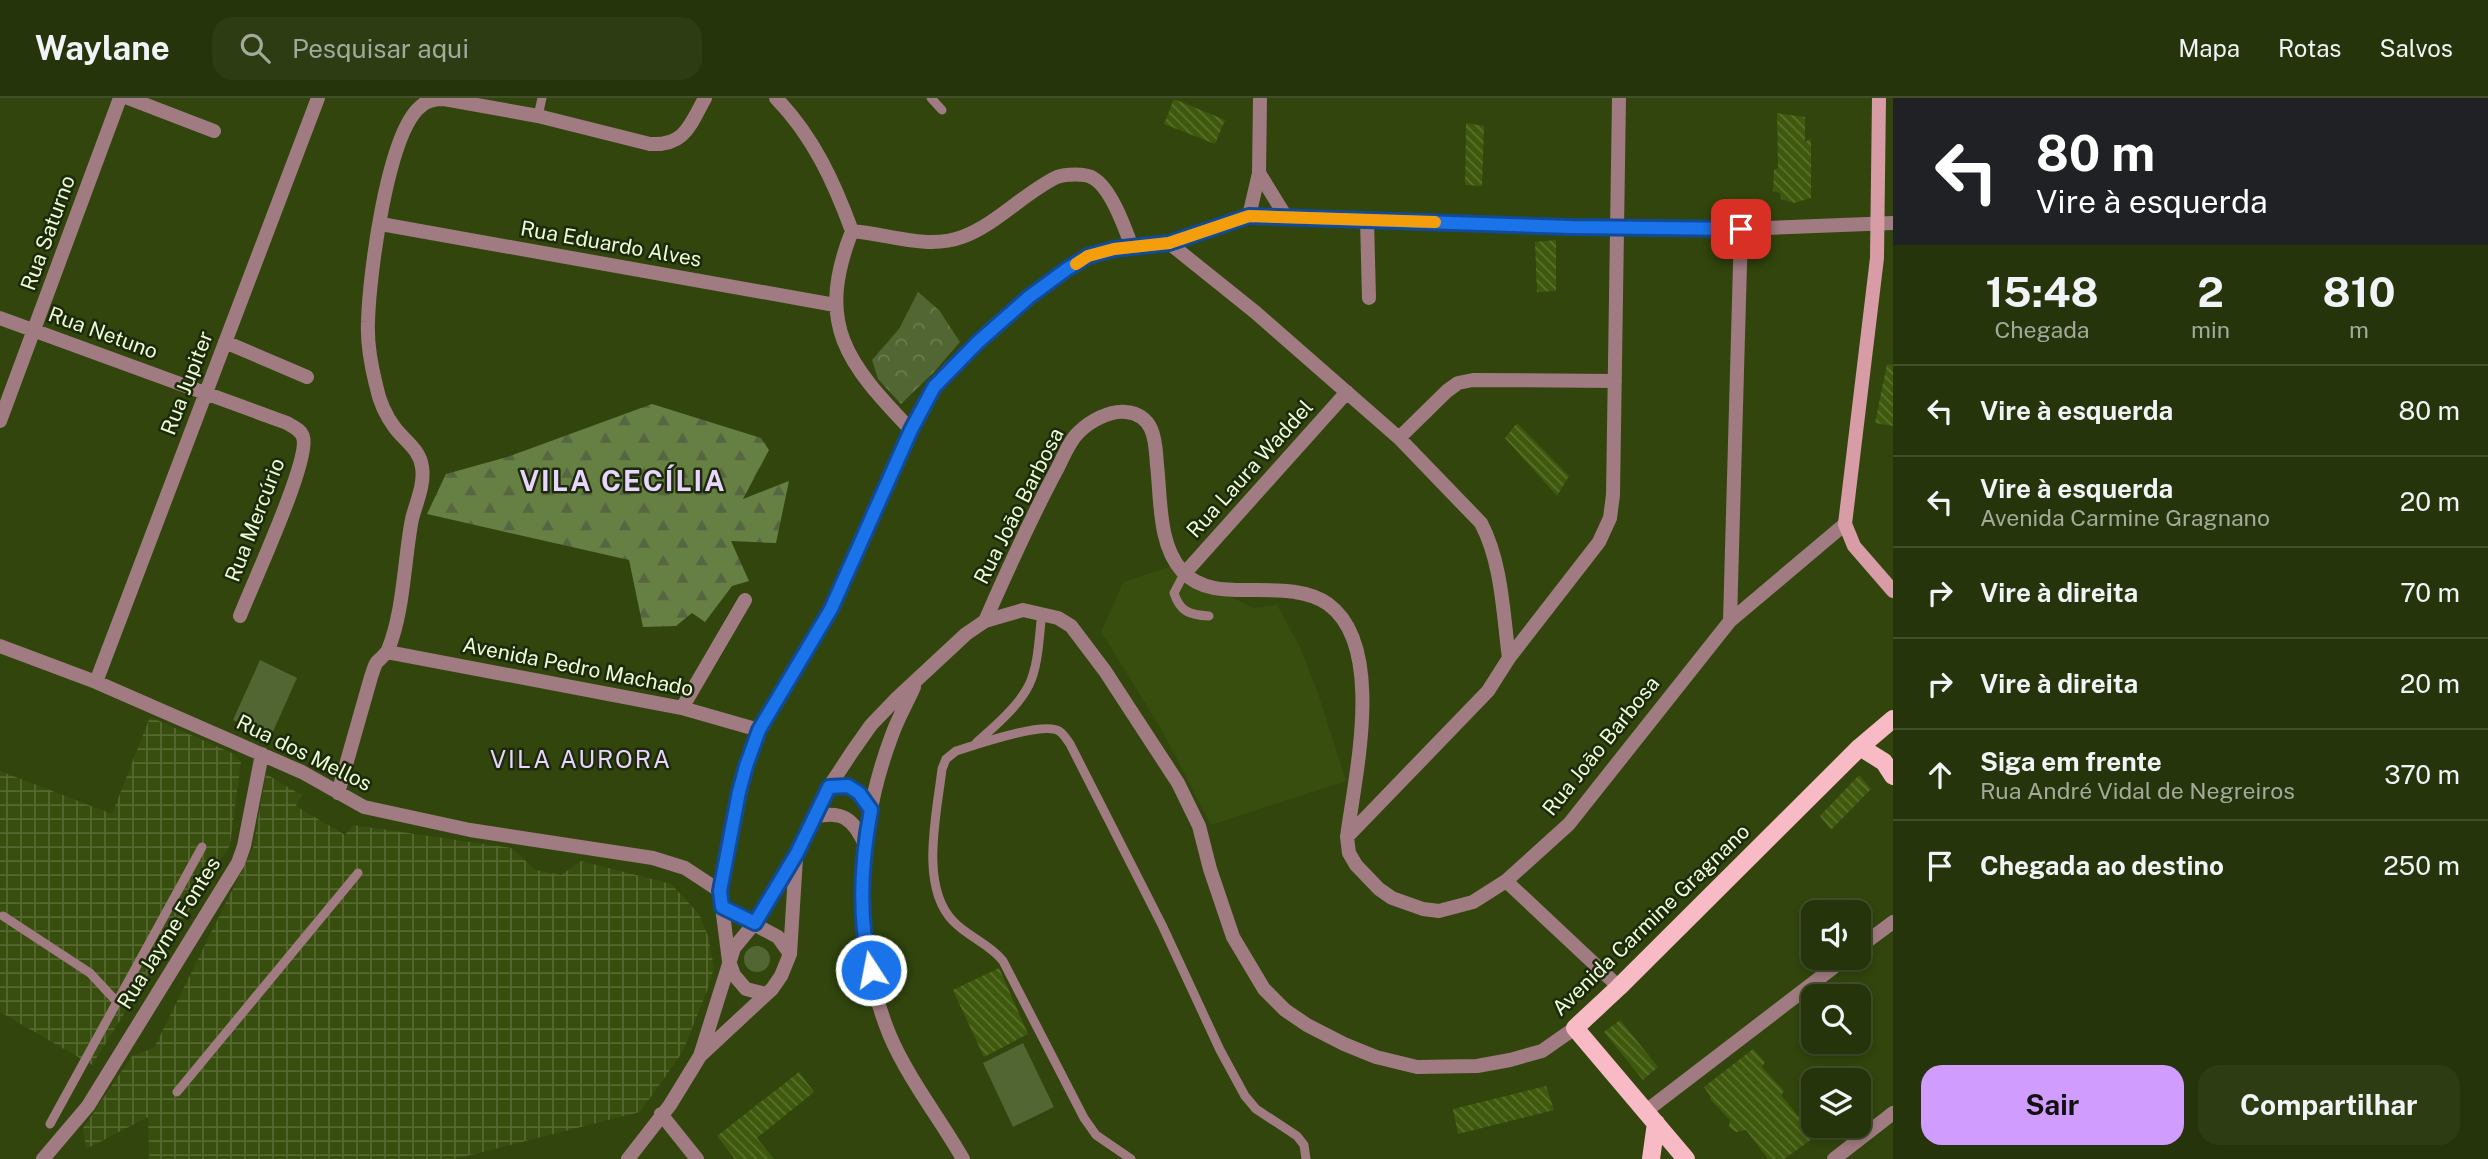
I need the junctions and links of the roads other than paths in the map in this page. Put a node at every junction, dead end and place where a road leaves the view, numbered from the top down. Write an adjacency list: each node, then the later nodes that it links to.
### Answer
1 (120, 98): 29 (street, Rua Saturno)
2 (128, 98): 14 (street)
3 (318, 98): 30 (street, Rua Jupiter)
4 (542, 98): 13 (lane)
5 (705, 98): 13 (street)
6 (776, 98): 23 (street)
7 (931, 98): 12 (lane)
8 (1261, 98): 15 (street)
9 (1619, 98): 21 (street)
10 (1879, 98): 19 (main road)
11 (430, 100): 13 (street); 20 (street)
12 (942, 110)
13 (538, 116)
14 (215, 131)
15 (1259, 173): 16 (street); 17 (street)
16 (1249, 216): 17 (street); 24 (street)
17 (1286, 217): 18 (street)
18 (1367, 219): 21 (street); 26 (street)
19 (1886, 223): 22 (street); 39 (main road)
20 (380, 224): 27 (street, Rua Eduardo Alves); 49 (street)
21 (1617, 228): 22 (street); 32 (street)
22 (1741, 229): 47 (street)
23 (852, 231): 25 (street); 27 (street)
24 (1169, 243): 25 (street); 33 (street)
25 (1132, 247): 36 (street)
26 (1369, 298)
27 (835, 305): 36 (street)
28 (0, 318): 29 (street, Rua Netuno)
29 (34, 330): 34 (street, Rua Netuno); 35 (street, Rua Saturno)
30 (225, 342): 31 (street); 34 (street, Rua Jupiter)
31 (307, 377)
32 (1615, 381): 38 (street); 50 (street)
33 (1347, 392): 38 (street); 40 (street, Rua Laura Waddel)
34 (205, 394): 37 (street, Rua Netuno); 51 (street, Rua Jupiter)
35 (0, 421)
36 (911, 430): 55 (street)
37 (304, 438): 44 (street, Rua Mercúrio)
38 (1399, 438): 50 (street)
39 (1844, 524): 41 (main road); 47 (street, Rua João Barbosa)
40 (1184, 574): 45 (lane); 46 (street, Rua João Barbosa); 64 (street, Rua João Barbosa)
41 (1893, 591)
42 (745, 600): 53 (street)
43 (1042, 613): 46 (street, Avenida Carmine Gragnano); 56 (lane); 82 (street, Avenida Carmine Gragnano)
44 (240, 615)
45 (1209, 616)
46 (985, 621): 52 (street, Avenida Carmine Gragnano)
47 (1730, 621): 69 (street, Rua João Barbosa)
48 (0, 646): 51 (street, Rua dos Mellos)
49 (387, 652): 53 (street, Avenida Pedro Machado); 61 (street)
50 (1509, 658): 64 (street)
51 (96, 682): 58 (street, Rua dos Mellos)
52 (916, 682): 60 (street, Avenida Carmine Gragnano); 62 (street)
53 (682, 708): 55 (street, Avenida Pedro Machado)
54 (1893, 719): 57 (main road, Avenida Carmine Gragnano)
55 (759, 730): 70 (street)
56 (972, 746): 93 (lane); 94 (lane)
57 (1860, 747): 59 (main road); 79 (main road, Avenida Carmine Gragnano)
58 (262, 754): 61 (street, Rua dos Mellos); 89 (street, Rua Jayme Fontes)
59 (1893, 776)
60 (829, 787): 62 (street); 63 (street, Avenida Carmine Gragnano)
61 (338, 793): 70 (street, Rua dos Mellos)
62 (871, 810): 65 (street)
63 (814, 817): 65 (street); 67 (street, Avenida Carmine Gragnano)
64 (1347, 836): 69 (street, Rua João Barbosa)
65 (865, 845): 92 (street)
66 (202, 847): 81 (lane)
67 (797, 853): 74 (street, Avenida Carmine Gragnano); 76 (street, Avenida Carmine Gragnano)
68 (358, 873): 84 (lane)
69 (1506, 881): 79 (street)
70 (720, 891): 71 (street)
71 (722, 907): 74 (street); 77 (street)
72 (3, 916): 81 (lane)
73 (1893, 922): 75 (street)
74 (755, 923): 76 (street); 77 (street, Avenida Carmine Gragnano)
75 (1871, 938)
76 (790, 954): 80 (street, Avenida Carmine Gragnano)
77 (729, 961): 80 (street); 83 (street, Avenida Carmine Gragnano)
78 (1831, 970): 87 (street)
79 (1619, 987): 82 (main road, Avenida Carmine Gragnano)
80 (766, 994): 83 (street, Avenida Carmine Gragnano)
81 (117, 1002): 88 (lane)
82 (1575, 1028): 87 (main road)
83 (701, 1056): 86 (street, Avenida Carmine Gragnano)
84 (177, 1092)
85 (1893, 1113): 97 (street)
86 (661, 1114): 90 (street, Avenida Carmine Gragnano); 91 (street)
87 (1651, 1117): 95 (main road); 96 (main road)
88 (50, 1124)
89 (43, 1159)
90 (628, 1159)
91 (697, 1159)
92 (963, 1159)
93 (1131, 1159)
94 (1306, 1159)
95 (1651, 1159)
96 (1686, 1159)
97 (1833, 1159)

